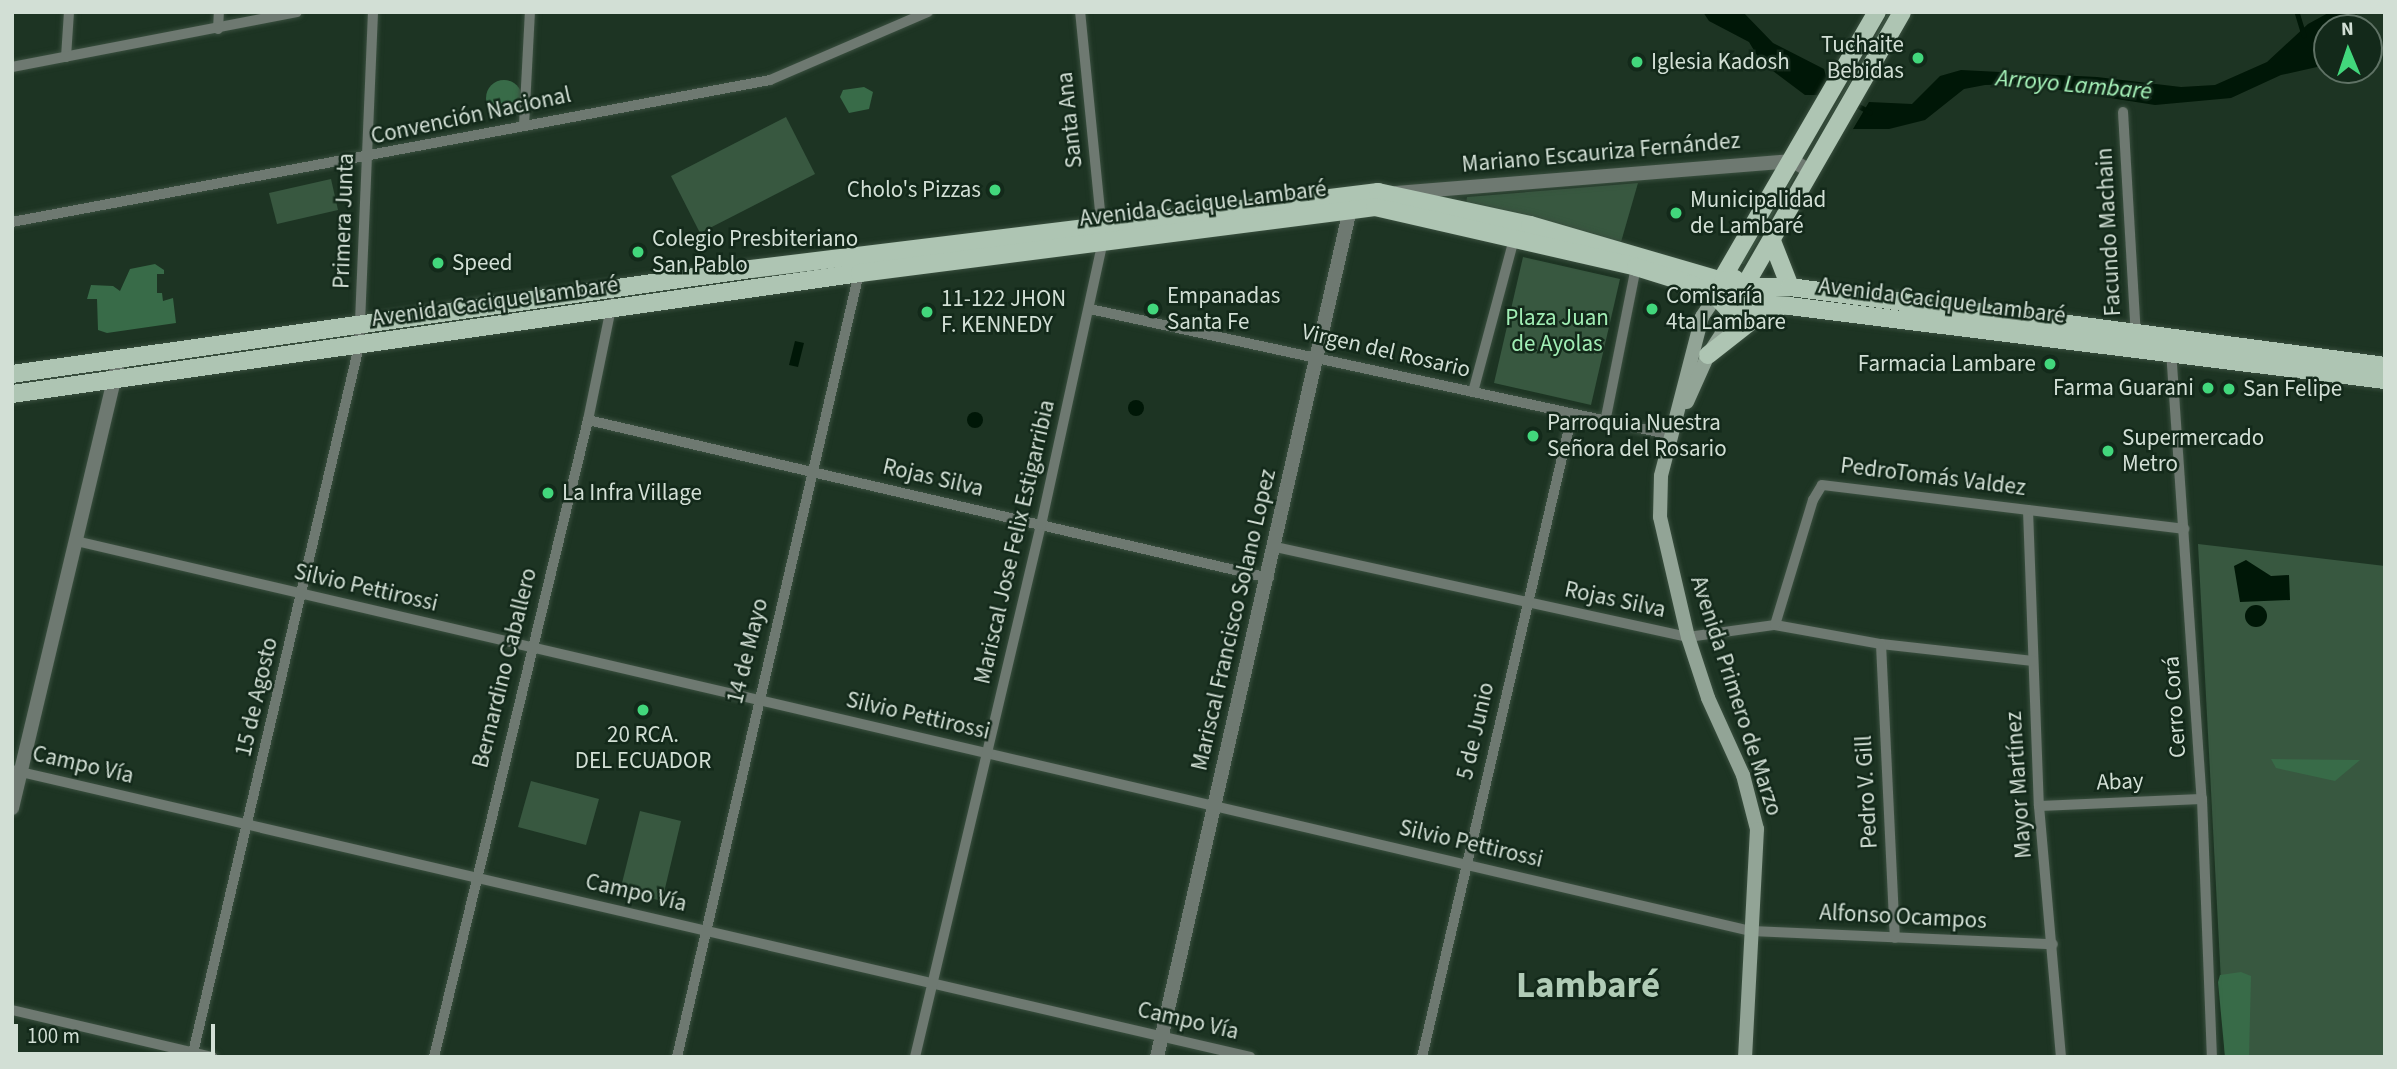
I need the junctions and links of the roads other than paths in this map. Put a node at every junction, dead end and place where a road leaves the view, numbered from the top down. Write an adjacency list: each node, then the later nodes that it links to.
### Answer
1 (69, 12): 11 (street)
2 (219, 12): 10 (street)
3 (297, 12): 10 (street)
4 (373, 12): 15 (street, Primera Junta)
5 (530, 12): 14 (street)
6 (1080, 12): 22 (street, Santa Ana)
7 (1877, 12): 16 (main road)
8 (1902, 12): 17 (main road)
9 (922, 14): 14 (street, Convención Nacional)
10 (218, 29): 11 (street)
11 (66, 57): 12 (street)
12 (12, 67)
13 (2123, 112): 35 (street, Facundo Machain)
14 (524, 125): 15 (street, Convención Nacional)
15 (366, 159): 20 (street, Convención Nacional); 34 (street, Primera Junta)
16 (1793, 162): 17 (street); 18 (street, Mariano Escauriza Fernández); 29 (main road)
17 (1811, 172): 23 (main road)
18 (1392, 193): 19 (main road, Avenida Cacique Lambaré); 21 (main road, Avenida Cacique Lambaré)
19 (1352, 201): 21 (main road, Avenida Cacique Lambaré); 22 (main road, Avenida Cacique Lambaré); 39 (street, Mariscal Francisco Solano Lopez)
20 (12, 222)
21 (1516, 229): 25 (main road, Avenida Cacique Lambaré); 29 (main road, Avenida Cacique Lambaré); 45 (street)
22 (1102, 232): 24 (main road, Avenida Cacique Lambaré); 32 (street, Mariscal Jose Felix Estigarribia)
23 (1772, 240): 26 (main road); 27 (main road)
24 (861, 264): 28 (main road, Avenida Cacique Lambaré); 33 (main road, Avenida Cacique Lambaré); 51 (street, 14 de Mayo)
25 (1636, 267): 29 (main road, Avenida Cacique Lambaré); 49 (street)
26 (1744, 287): 27 (main road, Avenida Cacique Lambaré); 29 (main road, Avenida Cacique Lambaré); 30 (main road)
27 (1790, 287): 35 (main road, Avenida Cacique Lambaré)
28 (614, 288): 33 (street, Bernardino Caballero); 34 (main road, Avenida Cacique Lambaré)
29 (1719, 289): 30 (main road, Avenida Cacique Lambaré); 50 (main road, Avenida Primero de Marzo)
30 (1740, 306): 31 (main road, Avenida Cacique Lambaré); 38 (main road, Avenida Primero de Marzo)
31 (1789, 306): 35 (main road, Avenida Cacique Lambaré); 38 (main road)
32 (1090, 309): 39 (street, Virgen del Rosario); 53 (street, Mariscal Jose Felix Estigarribia)
33 (611, 311): 36 (main road, Avenida Cacique Lambaré); 48 (street, Bernardino Caballero)
34 (362, 323): 36 (street, Primera Junta); 40 (main road, Avenida Cacique Lambaré)
35 (2136, 342): 37 (main road, Avenida Cacique Lambaré)
36 (359, 346): 43 (main road, Avenida Cacique Lambaré); 58 (street, 15 de Agosto)
37 (2170, 346): 41 (main road, Avenida Cacique Lambaré); 44 (main road, Avenida Cacique Lambaré); 54 (street, Cerro Corá)
38 (1708, 355): 50 (main road, Avenida Primero de Marzo)
39 (1317, 357): 45 (street, Virgen del Rosario); 56 (street, Mariscal Francisco Solano Lopez)
40 (119, 358): 42 (main road, Avenida Cacique Lambaré); 43 (street)
41 (2385, 366)
42 (12, 374)
43 (115, 378): 46 (main road, Avenida Cacique Lambaré); 55 (street)
44 (2385, 380)
45 (1473, 392): 47 (street, Virgen del Rosario)
46 (12, 394)
47 (1572, 415): 49 (street, Virgen del Rosario); 59 (street, 5 de Junio)
48 (588, 420): 51 (street, Rojas Silva); 63 (street, Bernardino Caballero)
49 (1605, 422): 50 (street, Virgen del Rosario)
50 (1672, 435): 61 (main road, Avenida Primero de Marzo)
51 (813, 472): 53 (street, Rojas Silva); 65 (street, 14 de Mayo)
52 (2028, 510): 54 (street, PedroTomás Valdez); 60 (street, PedroTomás Valdez); 64 (street, Mayor Martínez)
53 (1041, 525): 57 (street, Rojas Silva); 66 (street, Mariscal Jose Felix Estigarribia)
54 (2185, 529): 68 (street, Cerro Corá)
55 (76, 541): 58 (street, Silvio Pettirossi); 67 (street)
56 (1275, 547): 57 (street, Mariscal Francisco Solano Lopez); 59 (street, Rojas Silva)
57 (1269, 578): 70 (street, Mariscal Francisco Solano Lopez)
58 (303, 596): 63 (street, Silvio Pettirossi); 72 (street, 15 de Agosto)
59 (1528, 603): 61 (street, Rojas Silva); 73 (street, 5 de Junio)
60 (1776, 625): 61 (street, Rojas Silva); 62 (street, Rojas Silva)
61 (1688, 637): 76 (main road, Avenida Primero de Marzo)
62 (1881, 644): 64 (street, Rojas Silva); 77 (street, Pedro V. Gill)
63 (531, 649): 65 (street, Silvio Pettirossi); 74 (street, Bernardino Caballero)
64 (2033, 661): 69 (street, Mayor Martínez)
65 (757, 701): 66 (street, Silvio Pettirossi); 75 (street, 14 de Mayo)
66 (987, 754): 70 (street, Silvio Pettirossi); 79 (street, Mariscal Jose Felix Estigarribia)
67 (16, 771): 71 (street); 72 (street, Campo Vía)
68 (2202, 799): 69 (street, Abay); 92 (street, Cerro Corá)
69 (2039, 806): 78 (street, Mayor Martínez)
70 (1215, 807): 73 (street, Silvio Pettirossi); 81 (street, Mariscal Francisco Solano Lopez)
71 (12, 808)
72 (248, 825): 74 (street, Campo Vía); 82 (street, 15 de Agosto)
73 (1467, 865): 76 (street, Silvio Pettirossi); 89 (street, 5 de Junio)
74 (476, 878): 75 (street, Campo Vía); 84 (street, Bernardino Caballero)
75 (706, 931): 79 (street, Campo Vía); 85 (street, 14 de Mayo)
76 (1751, 931): 77 (street, Alfonso Ocampos); 90 (main road, Avenida Primero de Marzo)
77 (1895, 938): 78 (street, Alfonso Ocampos)
78 (2053, 944): 91 (street, Mayor Martínez)
79 (931, 983): 81 (street, Campo Vía); 86 (street, Mariscal Jose Felix Estigarribia)
80 (12, 1010): 82 (street)
81 (1162, 1037): 87 (street, Mariscal Francisco Solano Lopez); 88 (street, Campo Vía)
82 (193, 1054): 83 (street)
83 (213, 1057)
84 (434, 1057)
85 (677, 1057)
86 (915, 1057)
87 (1157, 1057)
88 (1250, 1057)
89 (1422, 1057)
90 (1745, 1057)
91 (2061, 1057)
92 (2212, 1057)

